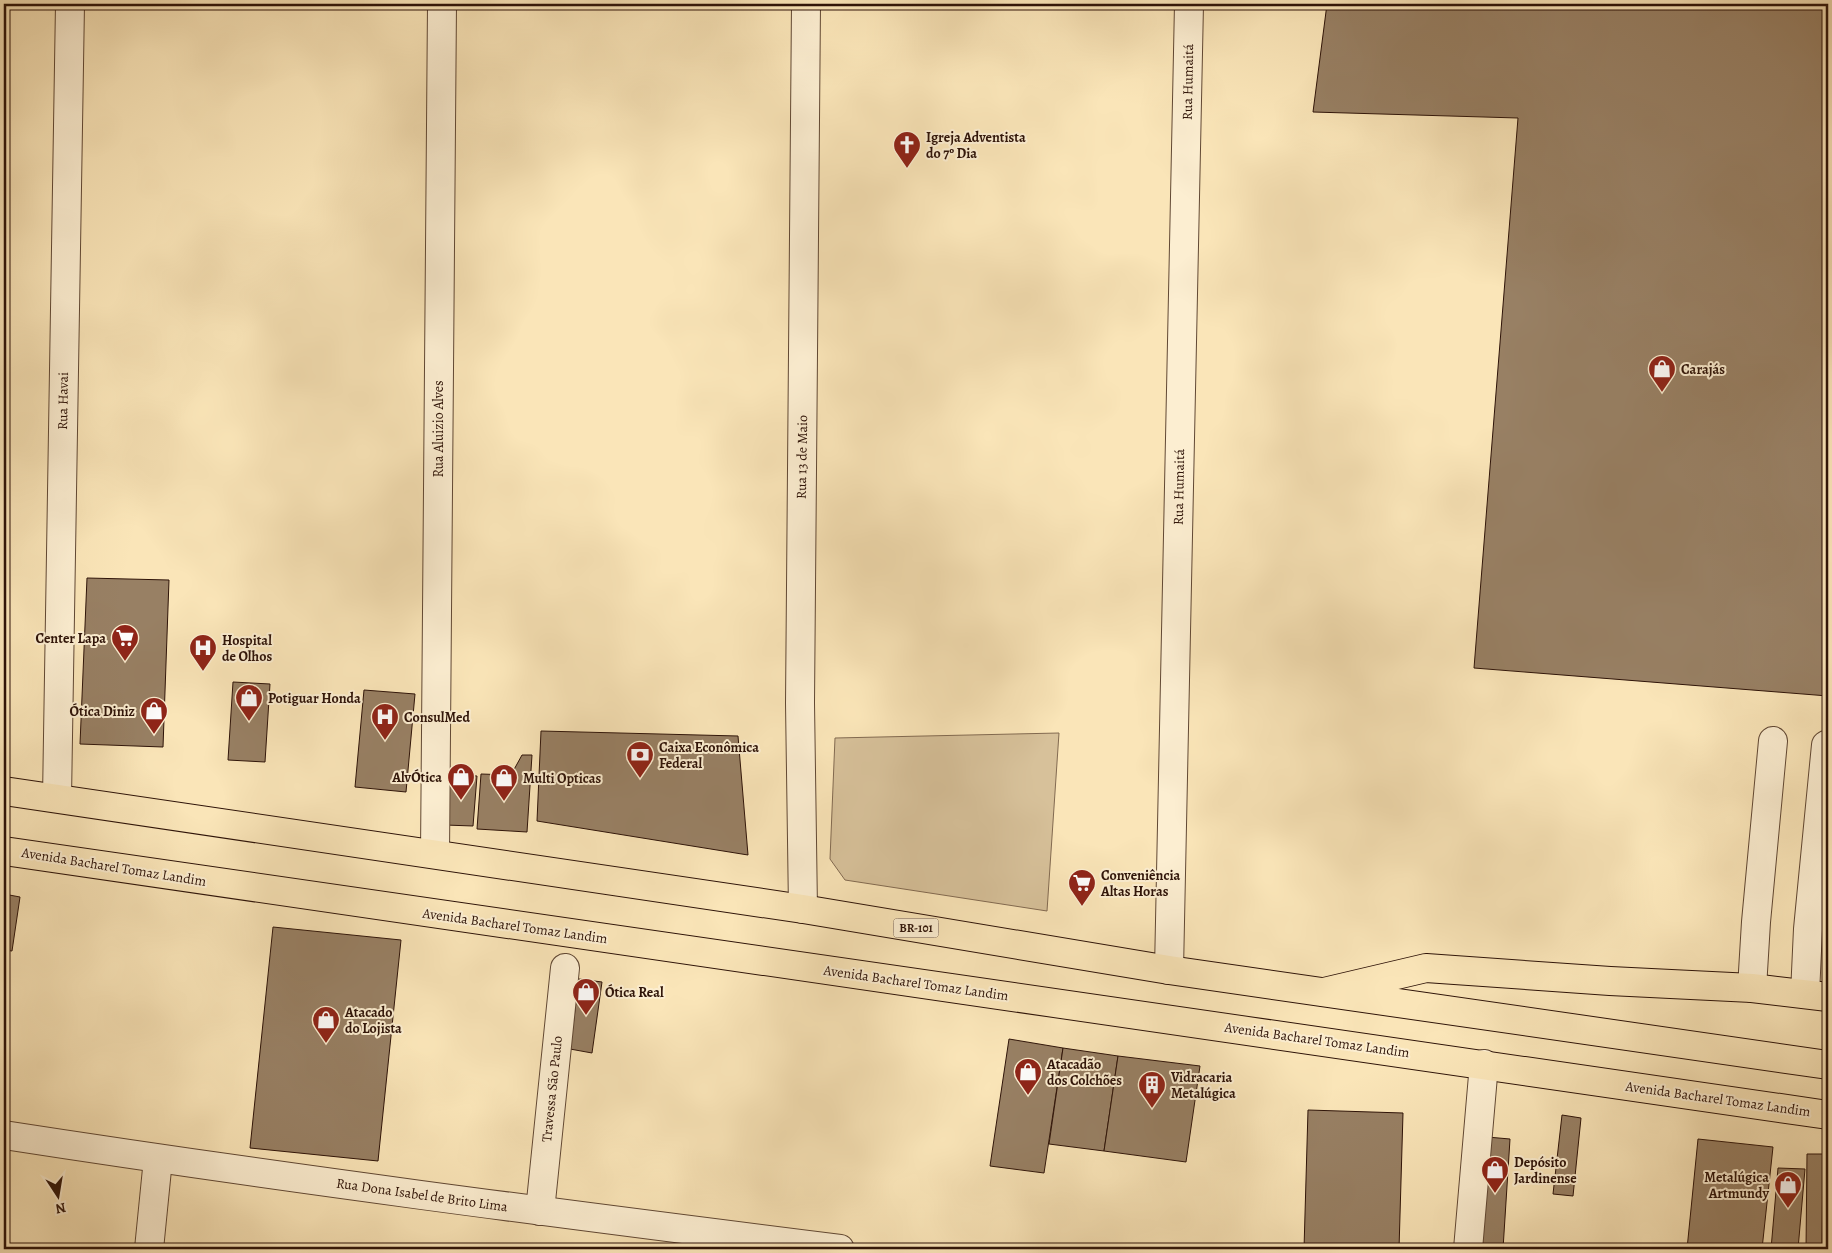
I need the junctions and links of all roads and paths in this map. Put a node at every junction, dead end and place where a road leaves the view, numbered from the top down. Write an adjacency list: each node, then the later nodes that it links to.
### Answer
1 (70, 4): 8 (street, Rua Havai)
2 (442, 4): 10 (street, Rua Aluizio Alves)
3 (806, 4): 11 (street, Rua 13 de Maio)
4 (1190, 4): 13 (street, Rua Humaitá)
5 (1773, 741): 14 (street)
6 (1826, 745): 16 (street)
7 (4, 791): 8 (main road, BR-101)
8 (57, 798): 10 (main road, BR-101)
9 (4, 851): 17 (main road, Avenida Bacharel Tomaz Landim)
10 (435, 854): 11 (main road, BR-101)
11 (803, 909): 13 (main road, BR-101)
12 (565, 968): 22 (street, Travessa São Paulo)
13 (1169, 970): 15 (main road, BR-101)
14 (1752, 988): 15 (main road); 16 (main road)
15 (1322, 992): 18 (main road, BR-101)
16 (1817, 995)
17 (1484, 1064): 19 (main road, Avenida Bacharel Tomaz Landim); 25 (street)
18 (1828, 1065)
19 (1828, 1115)
20 (4, 1134): 21 (street, Rua Dona Isabel de Brito Lima)
21 (158, 1159): 22 (street, Rua Dona Isabel de Brito Lima); 23 (street)
22 (540, 1211): 24 (street, Rua Dona Isabel de Brito Lima)
23 (149, 1249)
24 (840, 1249)
25 (1468, 1249)

